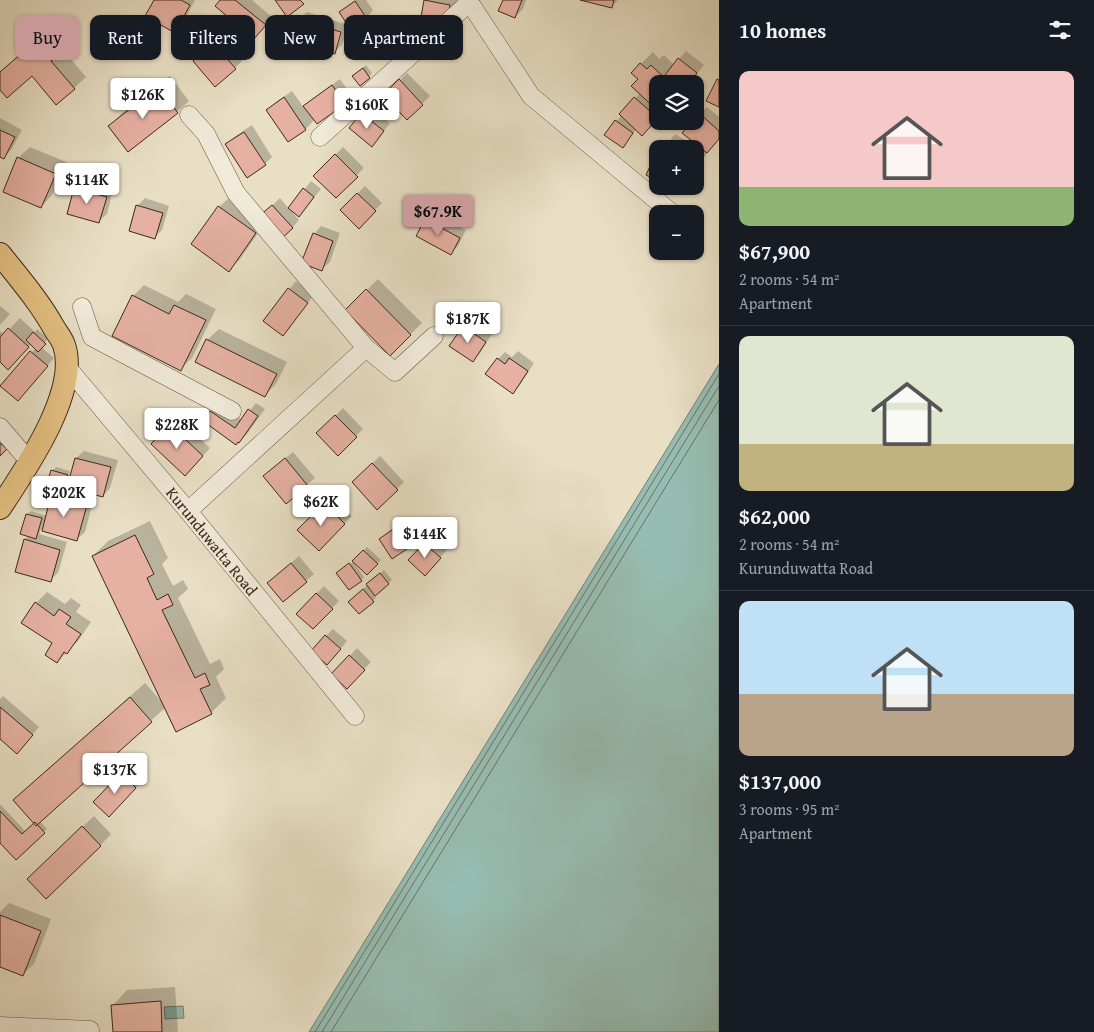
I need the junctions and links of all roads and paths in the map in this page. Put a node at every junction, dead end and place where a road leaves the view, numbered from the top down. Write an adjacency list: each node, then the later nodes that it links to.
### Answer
1 (469, 1): 3 (street); 4 (street)
2 (189, 115): 10 (street)
3 (320, 138)
4 (662, 205)
5 (0, 254): 9 (main road)
6 (82, 307): 8 (street)
7 (434, 336): 10 (street)
8 (92, 337): 9 (street); 12 (street)
9 (64, 345): 11 (main road)
10 (366, 348): 16 (street)
11 (67, 367): 14 (main road); 16 (street, Kurunduwatta Road)
12 (232, 410)
13 (0, 427): 14 (street)
14 (32, 459): 15 (main road)
15 (0, 508)
16 (188, 511): 17 (street, Kurunduwatta Road)
17 (355, 716)
18 (0, 1026): 19 (street)
19 (90, 1030)

